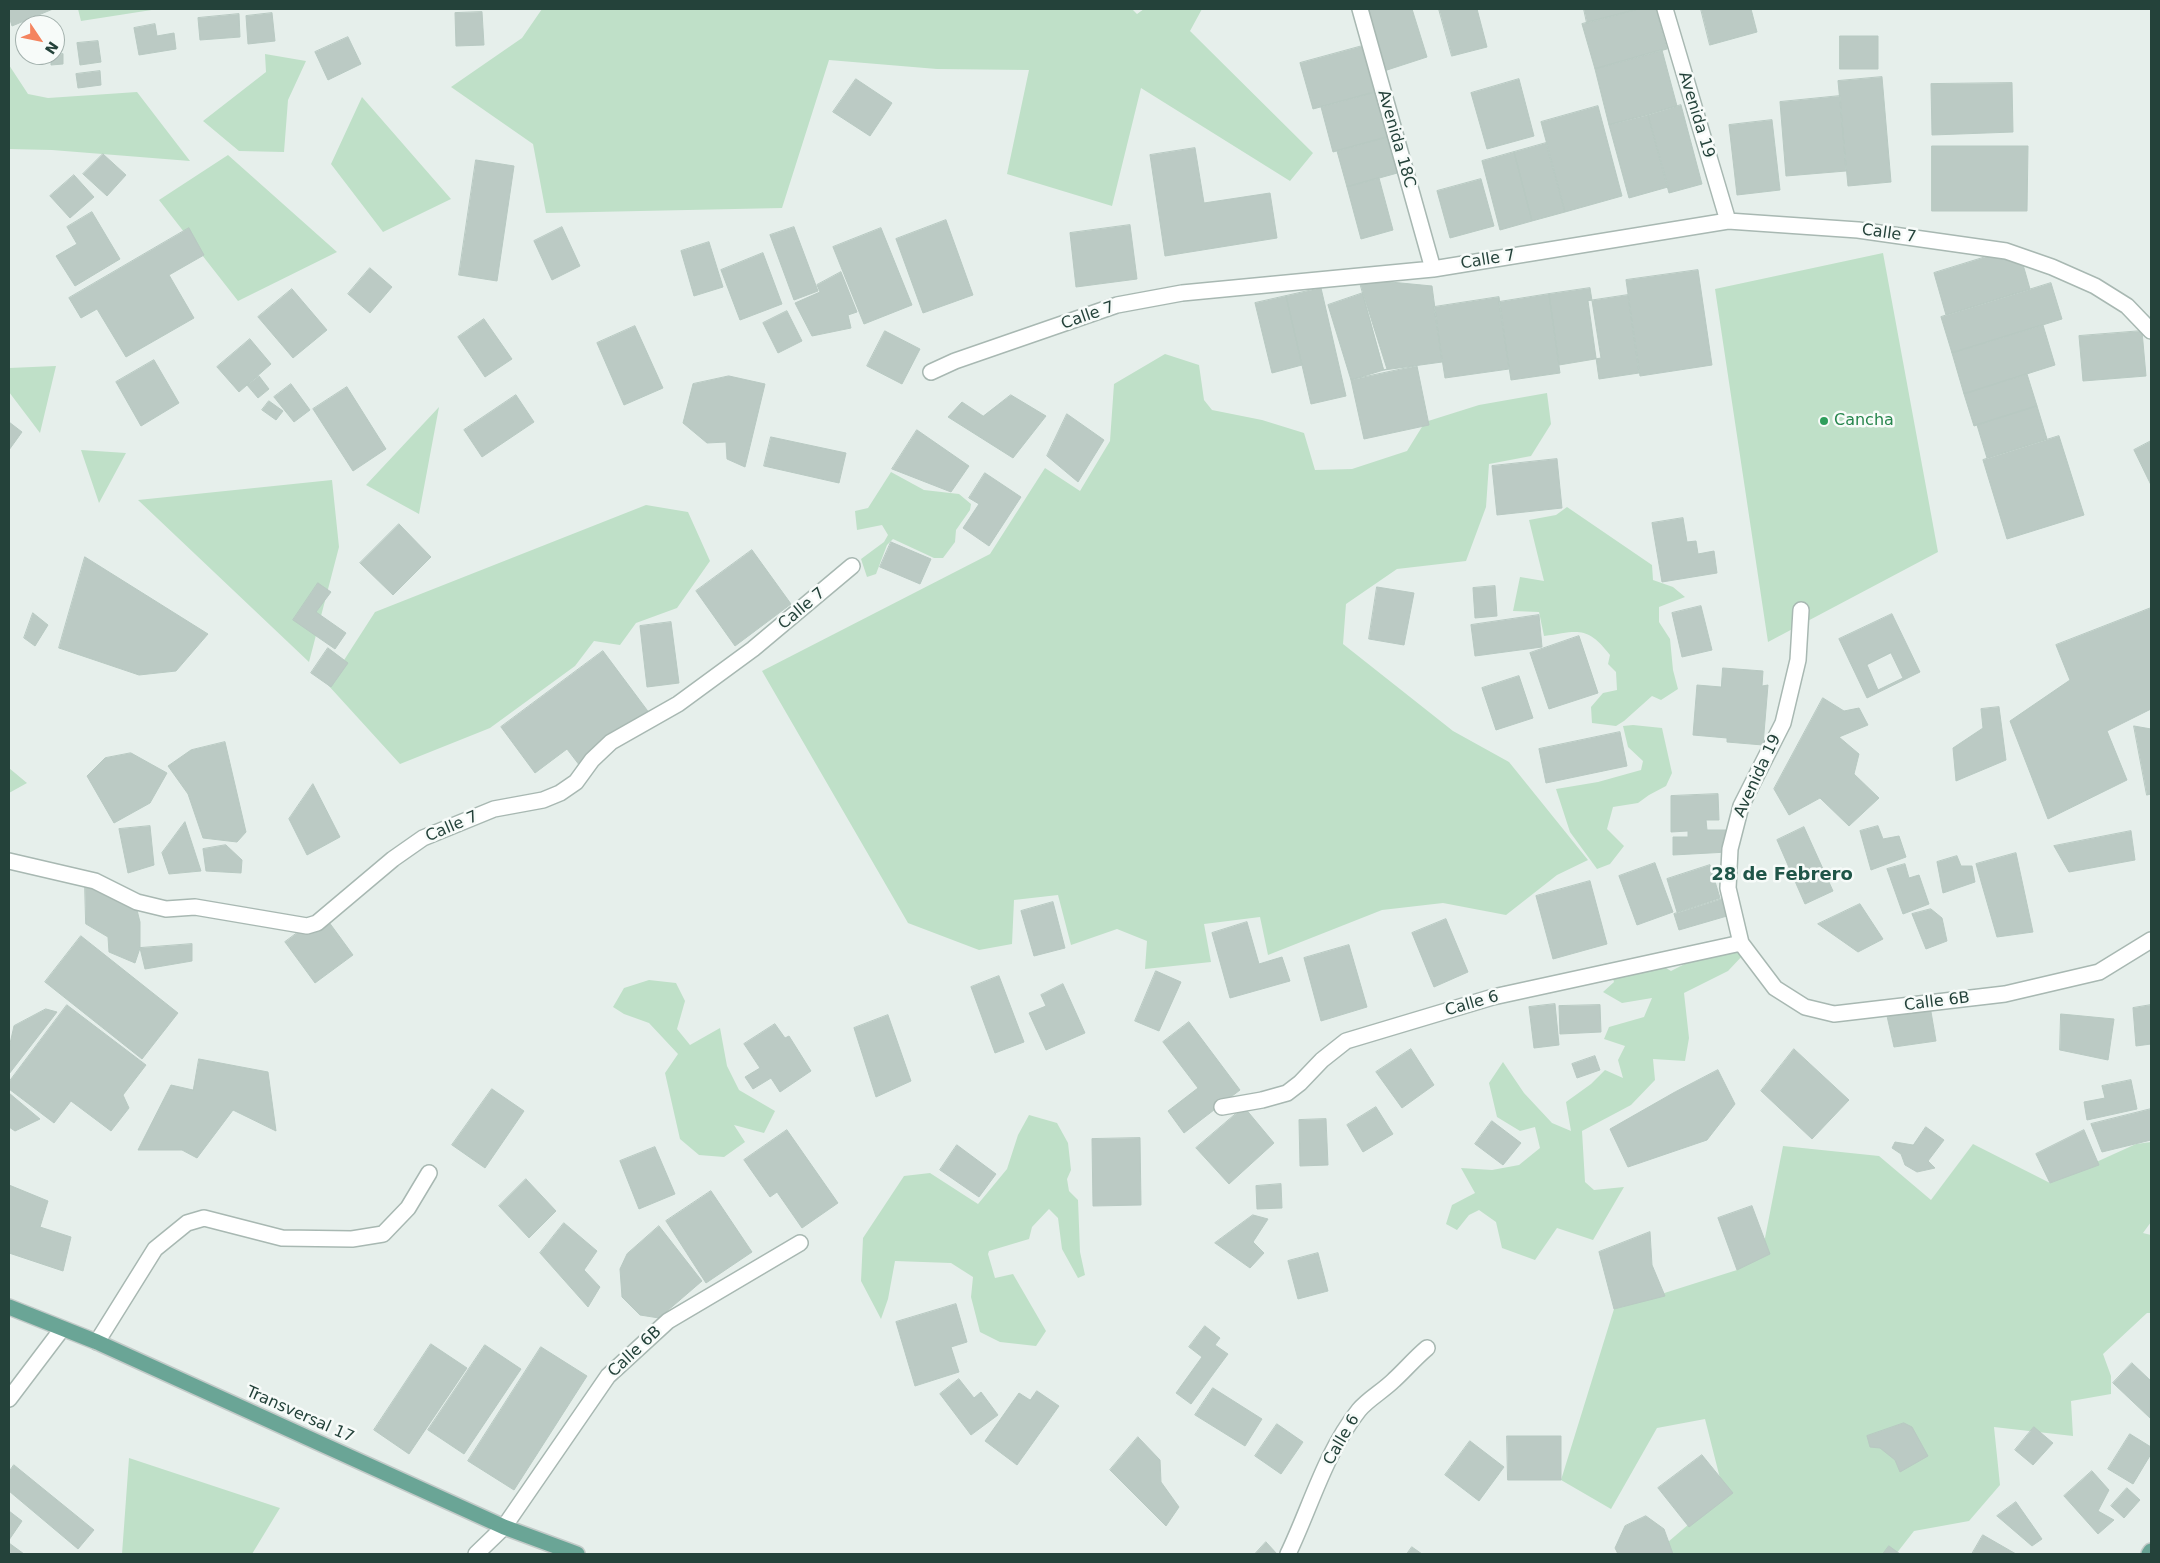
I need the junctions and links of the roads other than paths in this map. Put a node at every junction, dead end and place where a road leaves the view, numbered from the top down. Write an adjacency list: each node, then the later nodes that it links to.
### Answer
1 (1360, 9): 4 (street, Avenida 18C)
2 (1665, 9): 3 (street, Avenida 19)
3 (1728, 221): 4 (street, Calle 7); 5 (street, Calle 7)
4 (1433, 269): 6 (street, Calle 7)
5 (2151, 331)
6 (931, 372)
7 (852, 566): 9 (street, Calle 7)
8 (1801, 610): 11 (street, Avenida 19)
9 (9, 861)
10 (2151, 940): 11 (street, Calle 6B)
11 (1741, 943): 12 (street, Calle 6)
12 (1222, 1107)
13 (429, 1173): 17 (street)
14 (800, 1243): 20 (street, Calle 6B)
15 (9, 1307): 16 (main road, Transversal 17)
16 (62, 1329): 17 (main road, Transversal 17); 19 (street)
17 (97, 1342): 20 (main road, Transversal 17)
18 (1427, 1348): 24 (street, Calle 6)
19 (9, 1399)
20 (504, 1527): 22 (street, Calle 6B); 23 (main road, Transversal 17)
21 (2151, 1551): 25 (main road)
22 (476, 1554)
23 (577, 1554)
24 (1288, 1554)
25 (2149, 1554)

